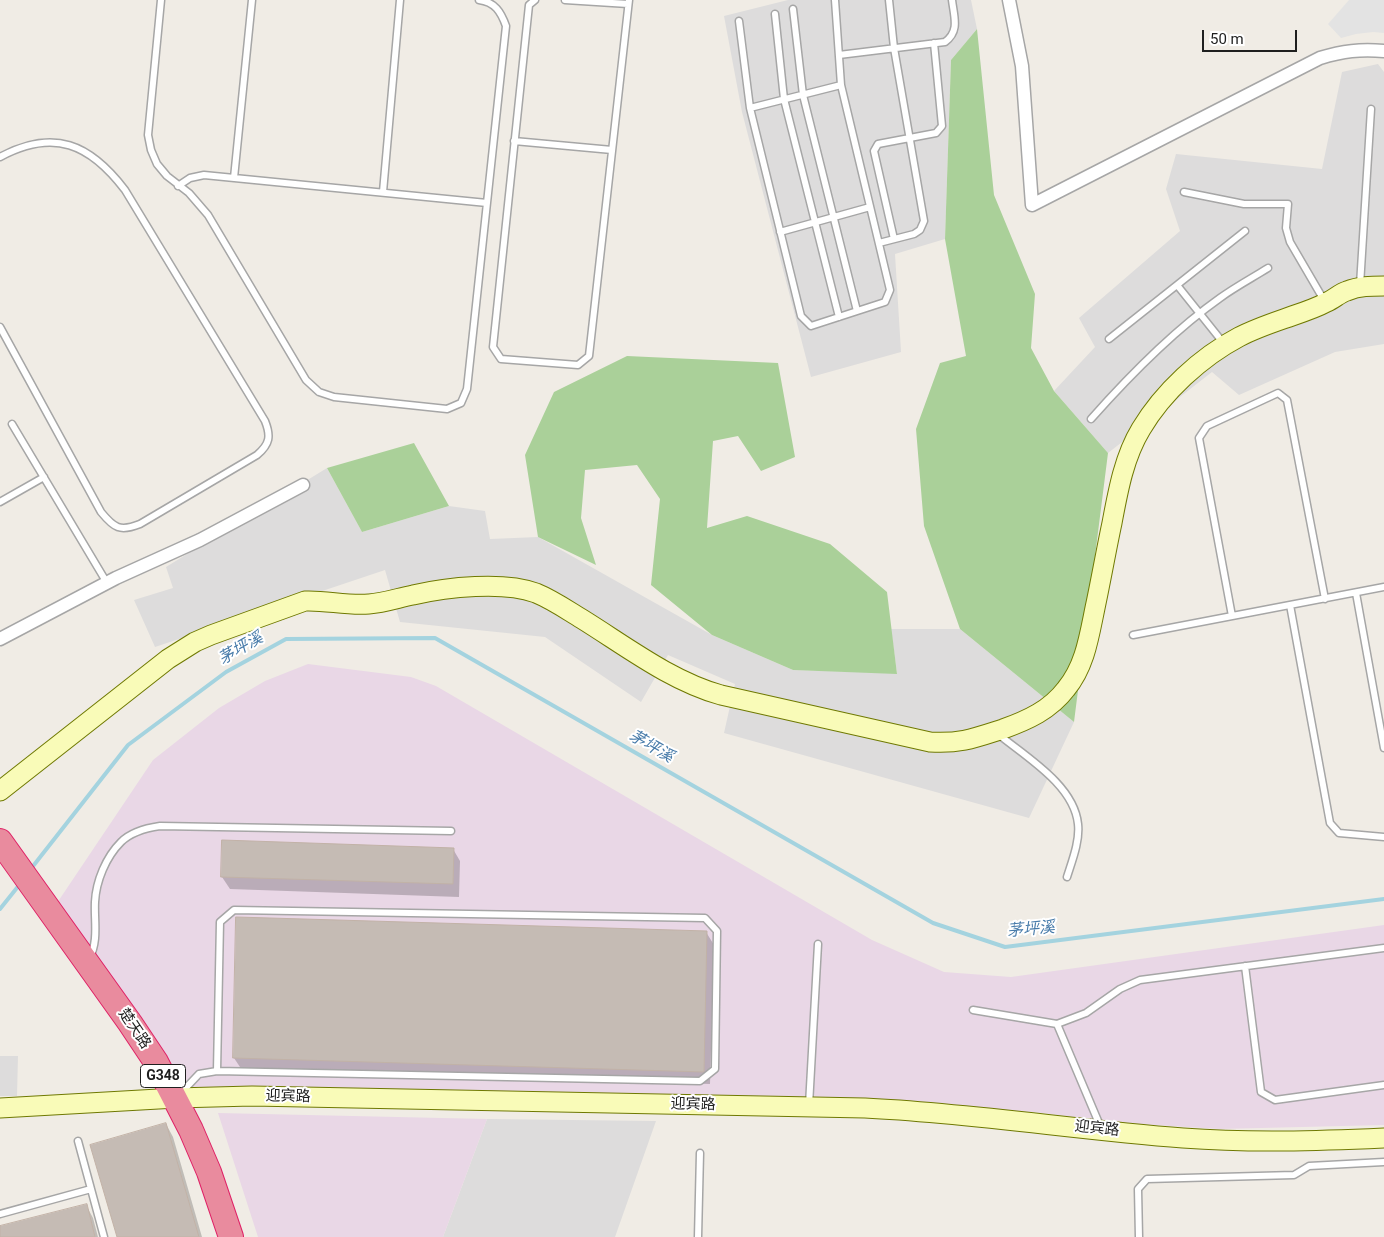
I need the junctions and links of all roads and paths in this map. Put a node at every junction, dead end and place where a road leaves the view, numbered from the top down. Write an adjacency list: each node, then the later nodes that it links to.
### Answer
1 (161, 0): 29 (lane)
2 (252, 0): 28 (lane)
3 (400, 0): 30 (lane)
4 (479, 0): 32 (lane)
5 (535, 0): 25 (lane)
6 (565, 0): 11 (lane)
7 (835, 0): 18 (lane)
8 (889, 0): 16 (lane)
9 (952, 0): 15 (lane)
10 (1009, 0): 17 (street)
11 (629, 2): 26 (lane)
12 (793, 9): 20 (lane)
13 (775, 14): 21 (lane)
14 (739, 20): 22 (lane)
15 (934, 43): 16 (lane); 24 (lane)
16 (894, 48): 18 (lane); 24 (lane)
17 (1384, 51)
18 (839, 55): 19 (lane)
19 (841, 85): 20 (lane); 33 (lane)
20 (802, 94): 21 (lane); 34 (lane)
21 (784, 99): 22 (lane); 35 (lane)
22 (750, 108): 37 (lane)
23 (1371, 110): 43 (lane)
24 (910, 138): 38 (lane); 38 (lane)
25 (514, 141): 26 (lane); 26 (lane)
26 (612, 150)
27 (0, 157): 48 (lane)
28 (234, 178): 29 (lane); 30 (lane)
29 (178, 186): 32 (lane)
30 (383, 192): 32 (lane)
31 (1184, 192): 44 (lane)
32 (487, 202)
33 (870, 207): 34 (lane); 39 (lane)
34 (834, 217): 35 (lane); 45 (lane)
35 (815, 222): 37 (lane); 47 (lane)
36 (1245, 231): 41 (lane)
37 (780, 232): 47 (lane)
38 (894, 239): 39 (lane)
39 (879, 243): 45 (lane)
40 (1268, 268): 46 (lane)
41 (1177, 285): 46 (lane); 49 (lane)
42 (1384, 286): 43 (street)
43 (1360, 288): 44 (street)
44 (1326, 303): 50 (street)
45 (857, 311): 47 (lane)
46 (1200, 314): 50 (lane); 51 (lane)
47 (839, 317)
48 (0, 327)
49 (1108, 340)
50 (1225, 346): 64 (street)
51 (1091, 419)
52 (12, 424): 53 (lane)
53 (44, 477): 55 (lane); 56 (lane)
54 (303, 485): 56 (street)
55 (0, 502)
56 (107, 583): 63 (street)
57 (1384, 587): 58 (lane)
58 (1356, 593): 59 (lane); 65 (lane)
59 (1325, 598): 60 (lane); 61 (lane)
60 (1290, 605): 61 (lane); 68 (lane)
61 (1232, 616): 62 (lane)
62 (1133, 635)
63 (0, 639)
64 (995, 731): 66 (street); 70 (lane)
65 (1384, 748)
66 (0, 790)
67 (451, 832): 73 (lane)
68 (1384, 837)
69 (0, 841): 73 (highway, 楚天路 / G348)
70 (1067, 877)
71 (818, 944): 80 (lane)
72 (1384, 948): 74 (lane)
73 (87, 962): 79 (highway, 楚天路 / G348)
74 (1245, 966): 76 (lane); 78 (lane)
75 (973, 1010): 76 (lane)
76 (1056, 1024): 82 (lane)
77 (217, 1070): 77 (lane); 79 (lane)
78 (1384, 1085)
79 (176, 1098): 80 (street, 迎宾路); 81 (street, 迎宾路); 90 (highway, 楚天路 / G348)
80 (809, 1107): 82 (street, 迎宾路)
81 (0, 1108)
82 (1102, 1130): 83 (street, 迎宾路)
83 (1384, 1138)
84 (78, 1141): 87 (lane)
85 (700, 1153): 91 (lane)
86 (1384, 1162): 92 (lane)
87 (91, 1189): 88 (lane); 89 (lane)
88 (0, 1214)
89 (104, 1237)
90 (231, 1237)
91 (698, 1237)
92 (1139, 1237)

